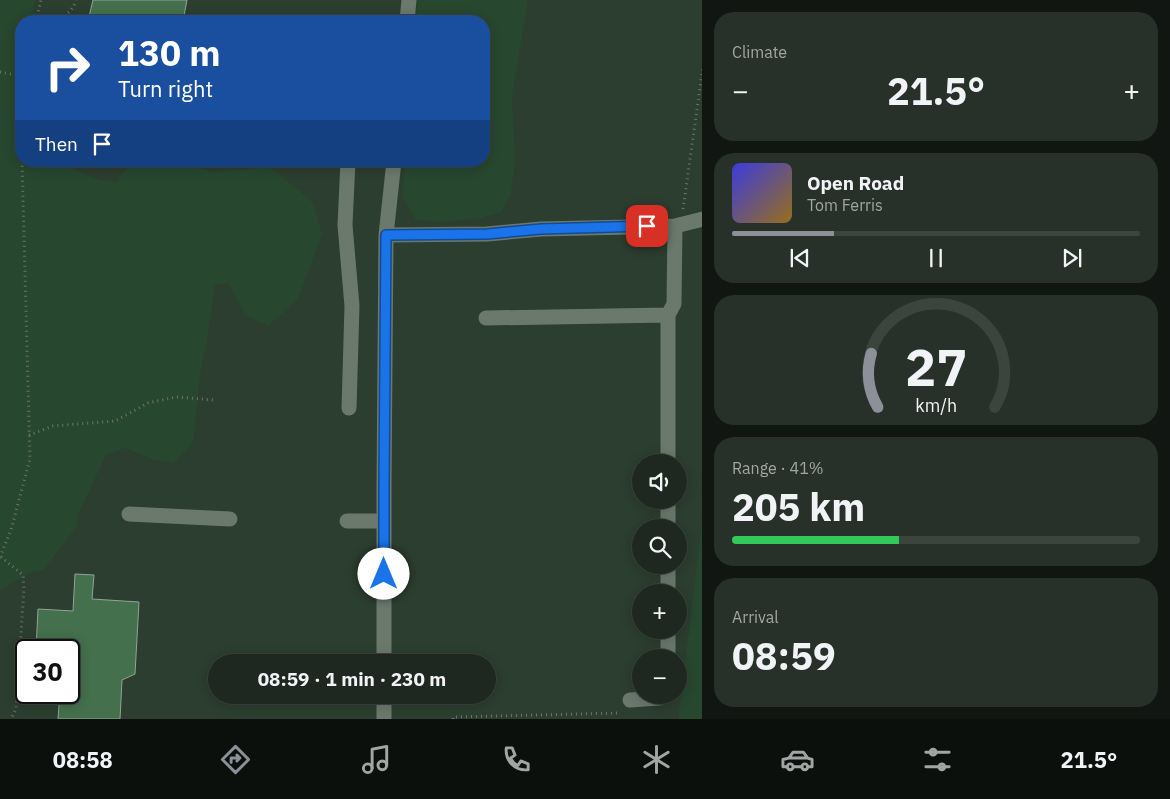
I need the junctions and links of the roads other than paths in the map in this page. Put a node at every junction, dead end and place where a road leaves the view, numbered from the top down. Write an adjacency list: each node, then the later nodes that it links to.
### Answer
1 (410, 0): 2 (street)
2 (408, 15)
3 (348, 167): 10 (street)
4 (393, 167): 7 (street)
5 (702, 220): 6 (street)
6 (678, 225): 7 (street); 8 (street)
7 (386, 235): 14 (street)
8 (668, 315): 9 (street); 11 (street)
9 (486, 318)
10 (349, 408)
11 (668, 454)
12 (129, 514): 13 (street)
13 (230, 519)
14 (384, 521): 15 (street); 16 (street)
15 (347, 522)
16 (384, 654)
17 (384, 704): 18 (street)
18 (384, 719)

